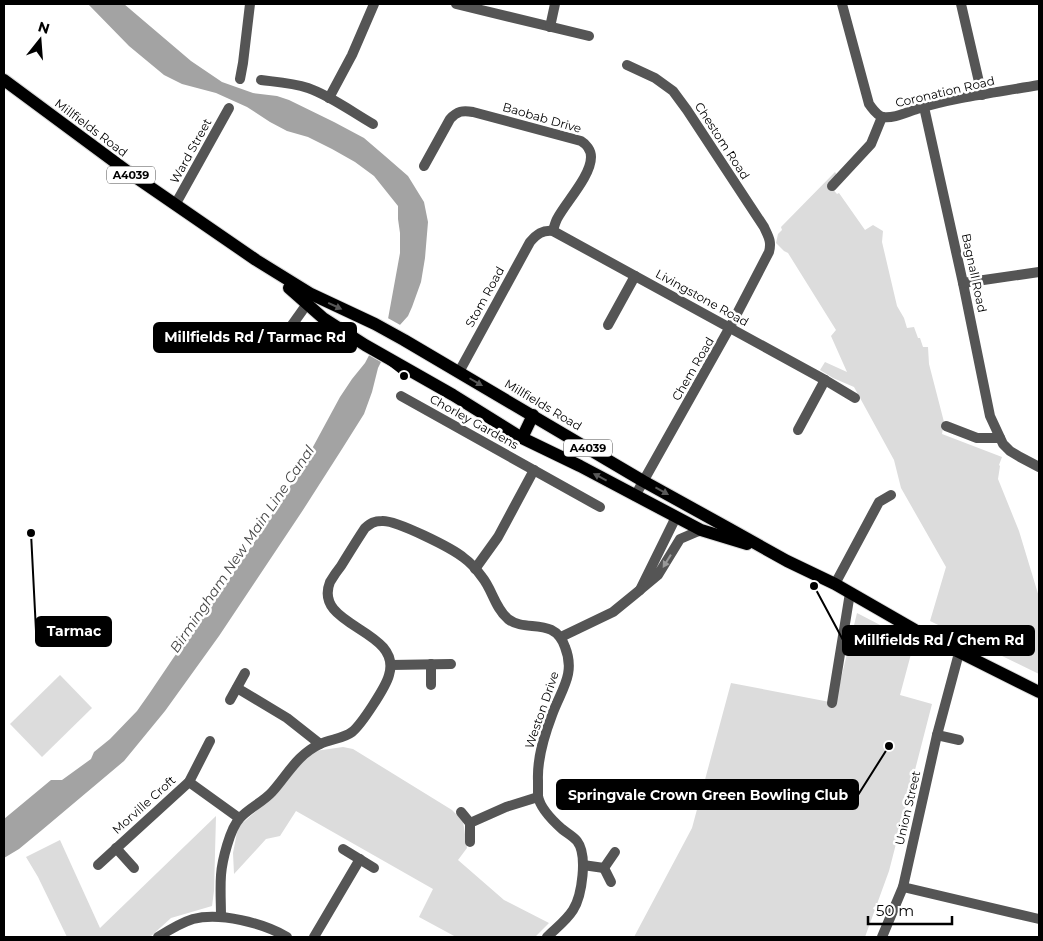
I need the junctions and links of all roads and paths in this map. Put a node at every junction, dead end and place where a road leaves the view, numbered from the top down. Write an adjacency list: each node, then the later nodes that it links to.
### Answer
1 (250, 4): 10 (street)
2 (374, 4): 15 (street)
3 (456, 4): 7 (street)
4 (555, 4): 7 (street)
5 (842, 4): 18 (street)
6 (961, 4): 14 (street)
7 (550, 27): 8 (street)
8 (589, 36)
9 (627, 66): 24 (street, Chestom Road)
10 (240, 79)
11 (4, 80): 22 (main road, Millfields Road / A4039)
12 (261, 80): 15 (street)
13 (1039, 85): 14 (street, Coronation Road)
14 (982, 95): 16 (street, Coronation Road)
15 (329, 98): 19 (street)
16 (924, 107): 18 (street, Coronation Road); 27 (street, Bagnall Road)
17 (229, 108): 22 (street, Ward Street)
18 (882, 117): 21 (street, Coronation Road)
19 (374, 124)
20 (424, 166): 23 (street, Baobab Drive)
21 (832, 186)
22 (175, 205): 28 (main road, Millfields Road / A4039)
23 (553, 231): 26 (street, Livingstone Road); 32 (street, Stom Road)
24 (769, 252): 30 (street, Chem Road)
25 (1039, 272): 27 (street)
26 (635, 276): 29 (street); 30 (street, Livingstone Road)
27 (963, 283): 40 (street, Bagnall Road)
28 (309, 299): 31 (street); 32 (main road, Millfields Road / A4039, one-way to 32); 39 (main road, Millfields Road / A4039)
29 (608, 325)
30 (730, 327): 33 (street, Livingstone Road); 43 (street, Chem Road)
31 (282, 339)
32 (458, 372): 36 (main road, Millfields Road / A4039, one-way to 36)
33 (825, 380): 35 (street, Livingstone Road); 38 (street)
34 (401, 396): 42 (street, Chorley Gardens)
35 (855, 398)
36 (533, 415): 39 (main road); 43 (main road, Millfields Road / A4039)
37 (946, 426): 40 (street)
38 (798, 430)
39 (522, 438): 45 (main road, Millfields Road / A4039, one-way to 39)
40 (1002, 441): 41 (street)
41 (1039, 467)
42 (534, 470): 46 (street, Chorley Gardens); 50 (street)
43 (643, 481): 45 (street, Chem Road); 49 (main road, Millfields Road / A4039, one-way to 49)
44 (891, 495): 51 (street)
45 (635, 496): 47 (main road, Millfields Road / A4039)
46 (600, 507)
47 (676, 517): 48 (main road, Millfields Road / A4039); 52 (street)
48 (701, 530): 49 (main road, Millfields Road / A4039); 52 (street, one-way to 52)
49 (773, 552): 51 (main road, Millfields Road / A4039)
50 (476, 569): 54 (street); 58 (street)
51 (835, 584): 53 (main road, Millfields Road / A4039)
52 (640, 590): 54 (street)
53 (850, 593): 55 (main road, Millfields Road / A4039); 64 (street)
54 (562, 638): 70 (street, Weston Drive)
55 (959, 653): 62 (main road, Millfields Road / A4039); 65 (street, Union Street)
56 (431, 664): 57 (street); 58 (street); 60 (street)
57 (451, 664)
58 (391, 665): 68 (street)
59 (245, 673): 61 (street)
60 (431, 685)
61 (237, 688): 63 (street); 68 (street)
62 (1039, 692)
63 (230, 700)
64 (832, 703)
65 (937, 735): 66 (street); 85 (street, Union Street)
66 (959, 740)
67 (210, 741): 69 (street, Morville Croft)
68 (320, 744): 72 (street)
69 (189, 782): 72 (street, Morville Croft); 75 (street, Morville Croft)
70 (538, 797): 73 (street); 80 (street)
71 (461, 812): 73 (street)
72 (239, 818): 86 (street)
73 (470, 823): 74 (street)
74 (470, 842)
75 (116, 848): 79 (street, Morville Croft); 81 (street, Morville Croft)
76 (343, 849): 78 (street)
77 (615, 852): 83 (street)
78 (360, 859): 82 (street); 90 (street)
79 (98, 865)
80 (583, 865): 83 (street); 91 (street)
81 (134, 868)
82 (374, 868)
83 (604, 868): 84 (street)
84 (611, 882)
85 (903, 887): 87 (street); 92 (street, Union Street)
86 (221, 917): 88 (street); 89 (street)
87 (1039, 919)
88 (280, 935)
89 (158, 937)
90 (314, 937)
91 (547, 937)
92 (882, 937)

